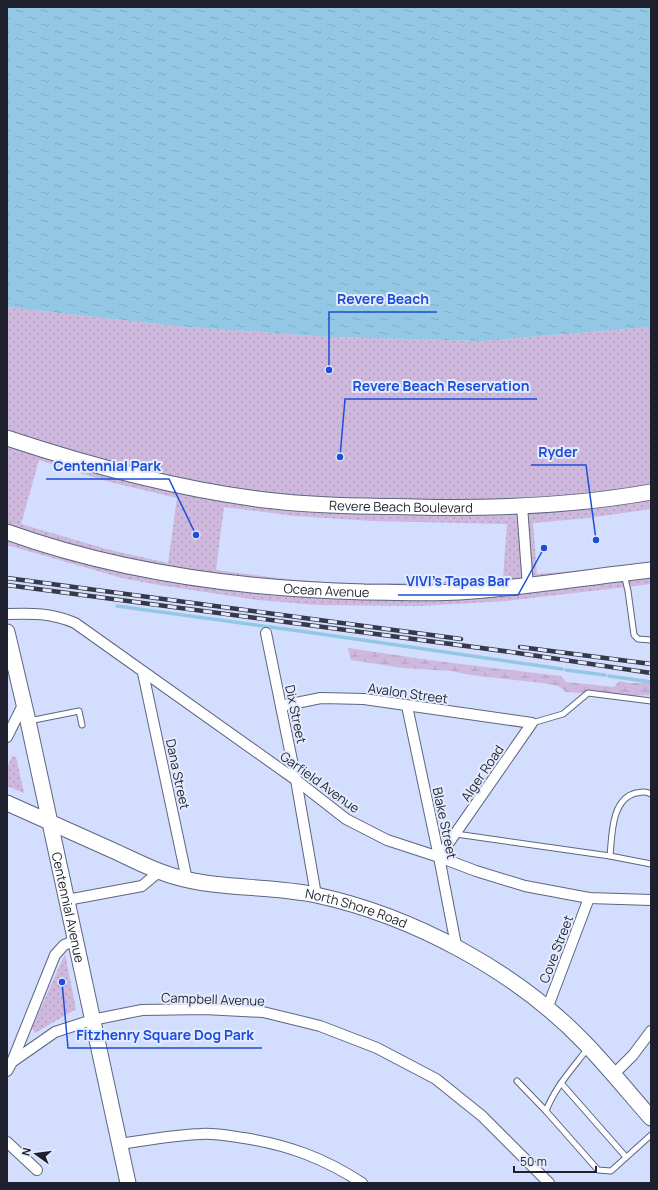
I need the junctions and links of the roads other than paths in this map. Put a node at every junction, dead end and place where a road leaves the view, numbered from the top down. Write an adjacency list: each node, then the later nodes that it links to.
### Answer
1 (7, 438): 3 (main road, Revere Beach Boulevard)
2 (651, 492): 3 (main road, Revere Beach Boulevard)
3 (522, 506): 7 (street)
4 (7, 532): 7 (main road, Ocean Avenue)
5 (651, 570): 6 (main road, Ocean Avenue)
6 (624, 573): 7 (main road, Ocean Avenue); 10 (lane)
7 (528, 587)
8 (7, 614): 12 (street, Garfield Avenue)
9 (266, 633): 15 (street, Dix Street)
10 (651, 640)
11 (9, 647): 14 (main road, Centennial Avenue)
12 (143, 673): 21 (street, Garfield Avenue); 30 (street, Dana Street)
13 (651, 701): 18 (lane)
14 (24, 703): 17 (main road, Centennial Avenue); 20 (street)
15 (281, 706): 16 (street, Avalon Street); 21 (street, Dix Street)
16 (407, 706): 18 (street, Avalon Street); 27 (street, Blake Street)
17 (28, 721): 19 (lane); 24 (main road, Centennial Avenue)
18 (532, 723): 25 (street, Alger Road)
19 (82, 725)
20 (7, 737)
21 (296, 780): 27 (street, Garfield Avenue); 31 (street, Dix Street)
22 (651, 794): 26 (lane)
23 (7, 803): 24 (main road, North Shore Road)
24 (49, 822): 29 (main road, North Shore Road); 33 (main road, Centennial Avenue)
25 (456, 834): 26 (lane); 27 (street, Alger Road)
26 (610, 856): 28 (lane)
27 (439, 857): 32 (street, Garfield Avenue); 36 (street, Blake Street)
28 (651, 864)
29 (160, 871): 30 (main road, North Shore Road); 33 (street)
30 (187, 880): 31 (main road, North Shore Road)
31 (316, 895): 36 (main road, North Shore Road)
32 (589, 898): 34 (street, Garfield Avenue); 37 (street, Cove Street)
33 (67, 900): 35 (main road, Centennial Avenue)
34 (651, 900)
35 (76, 940): 38 (main road, Centennial Avenue); 41 (street)
36 (456, 946): 37 (main road, North Shore Road)
37 (547, 1009): 40 (main road, North Shore Road)
38 (92, 1020): 41 (street, Campbell Avenue); 49 (main road, Centennial Avenue); 54 (street, Campbell Avenue)
39 (651, 1031): 42 (street)
40 (588, 1047): 42 (main road, North Shore Road); 44 (lane)
41 (9, 1066)
42 (612, 1076): 46 (main road, North Shore Road)
43 (517, 1081): 45 (lane)
44 (561, 1083): 45 (lane); 50 (lane)
45 (546, 1111): 50 (lane)
46 (651, 1118)
47 (651, 1135): 50 (lane)
48 (7, 1142): 51 (street)
49 (120, 1144): 52 (main road, Centennial Avenue); 53 (street)
50 (626, 1157)
51 (36, 1170)
52 (128, 1183)
53 (362, 1183)
54 (549, 1183)

